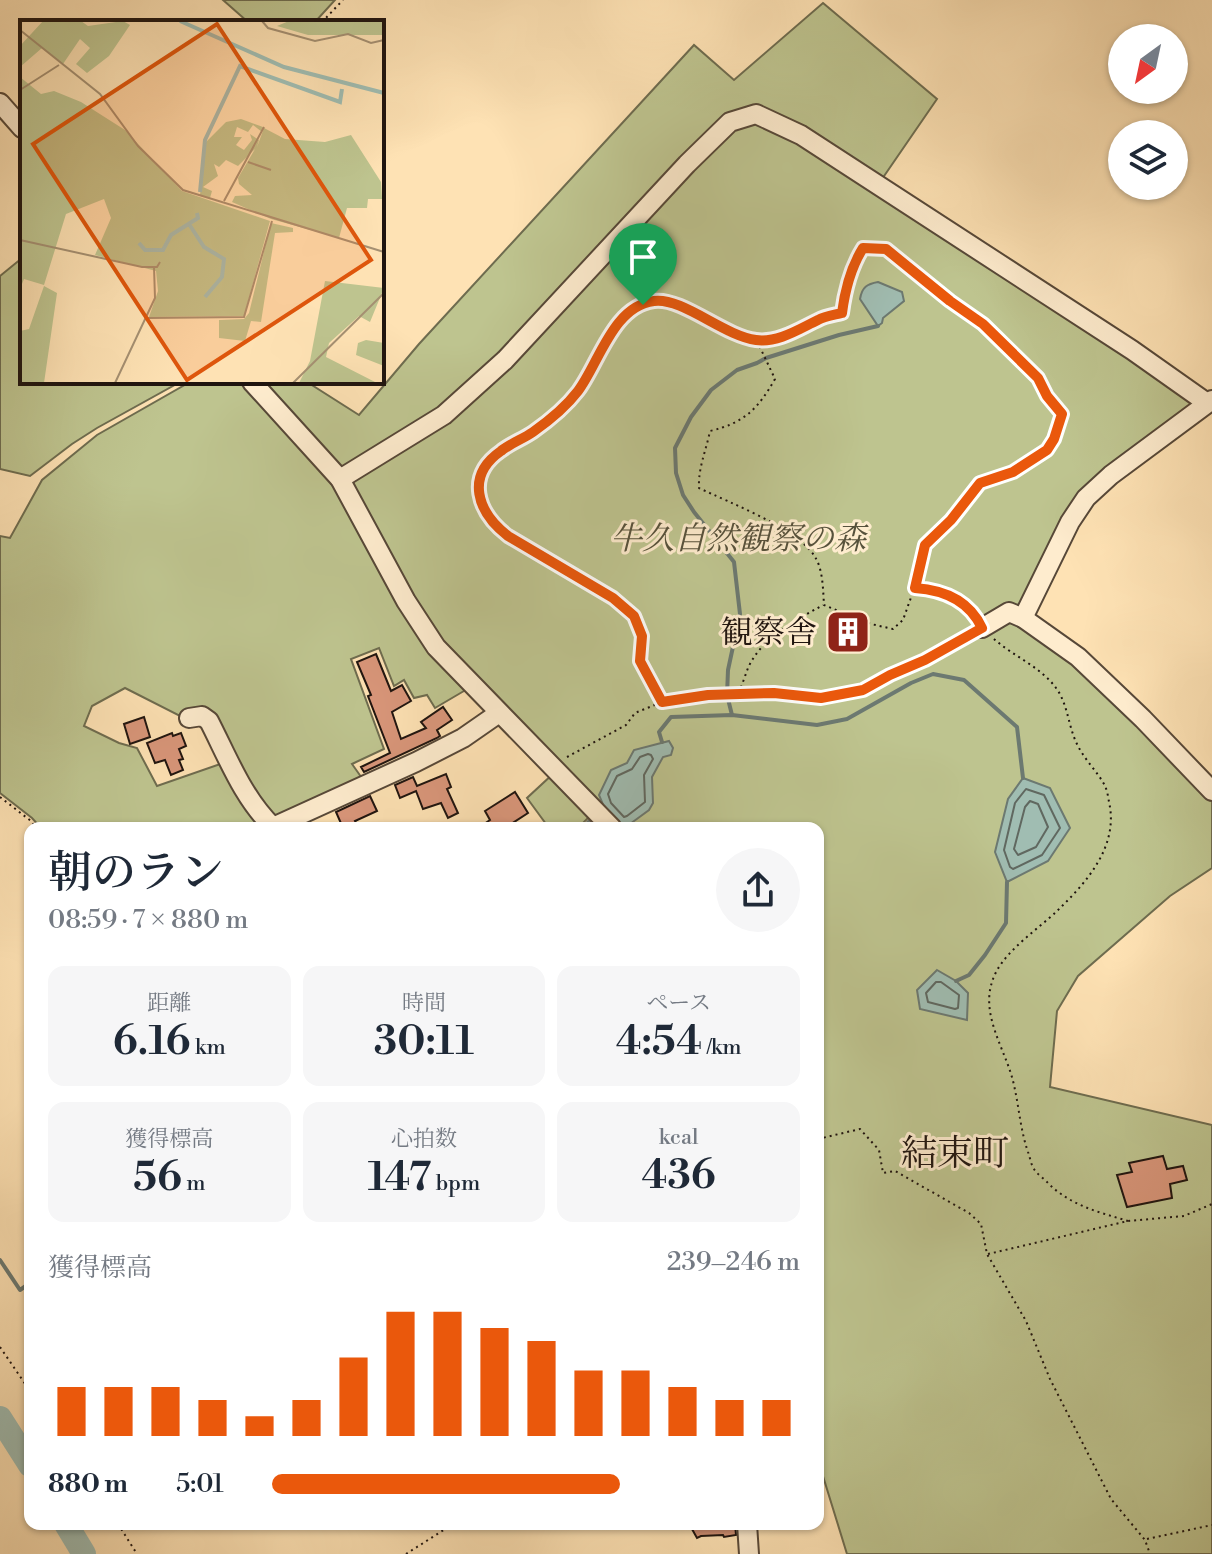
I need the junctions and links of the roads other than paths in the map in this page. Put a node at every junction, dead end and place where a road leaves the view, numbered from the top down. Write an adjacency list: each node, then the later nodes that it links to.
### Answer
1 (0, 103): 2 (street)
2 (20, 126)
3 (254, 384): 5 (street)
4 (1209, 402): 5 (street); 6 (street)
5 (340, 479): 8 (street)
6 (1023, 618): 7 (street); 10 (street)
7 (982, 628)
8 (499, 713): 12 (street); 13 (street)
9 (189, 718): 11 (street)
10 (1212, 791)
11 (266, 822)
12 (285, 822)
13 (606, 822)
14 (747, 1530): 15 (street)
15 (749, 1554)

